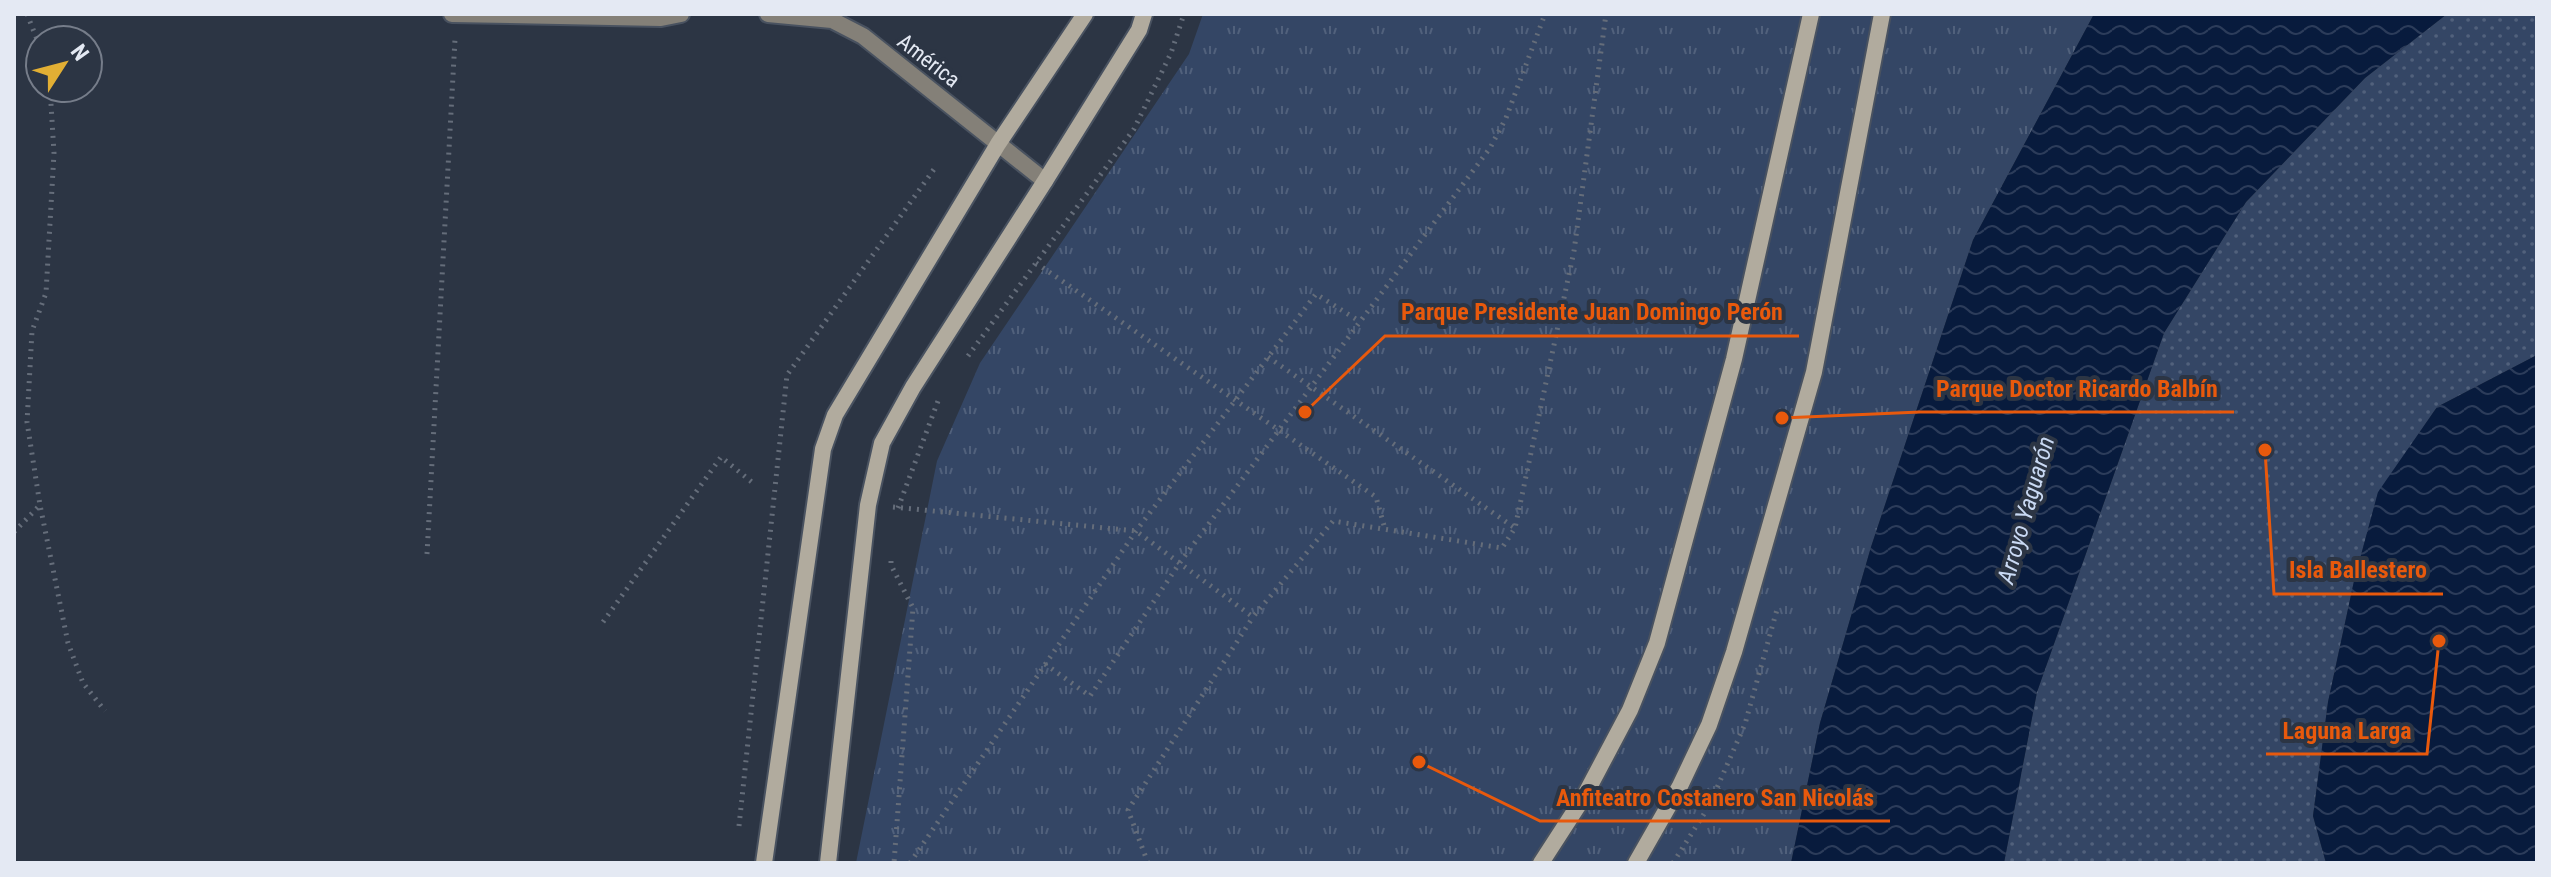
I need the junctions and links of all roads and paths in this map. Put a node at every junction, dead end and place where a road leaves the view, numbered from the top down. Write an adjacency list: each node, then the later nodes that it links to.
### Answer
1 (454, 14): 2 (street); 32 (path)
2 (681, 14)
3 (768, 14): 12 (street, América)
4 (1085, 14): 12 (main road)
5 (1144, 14): 13 (main road)
6 (1184, 14): 14 (path)
7 (1545, 14): 15 (path)
8 (1606, 14): 27 (path)
9 (1811, 14): 43 (main road)
10 (1882, 14): 44 (main road)
11 (51, 104): 23 (path)
12 (998, 144): 13 (street, América); 38 (main road)
13 (1045, 181): 24 (main road)
14 (1036, 263): 17 (path); 20 (path)
15 (1359, 321): 16 (path); 18 (path)
16 (1268, 357): 18 (path); 20 (path)
17 (961, 366)
18 (1310, 387): 21 (path); 27 (path)
19 (942, 392): 25 (path)
20 (1235, 401): 21 (path); 29 (path)
21 (1278, 430): 28 (path); 33 (path)
22 (753, 483): 35 (path)
23 (40, 505): 30 (path); 37 (path)
24 (868, 505): 25 (path); 39 (main road)
25 (898, 507): 26 (path); 29 (path)
26 (896, 522)
27 (1515, 528): 28 (path)
28 (1385, 529): 34 (path)
29 (1136, 531): 33 (path); 36 (path)
30 (14, 532)
31 (892, 551): 40 (path)
32 (427, 554)
33 (1181, 561): 34 (path); 36 (path)
34 (1253, 617): 42 (path)
35 (603, 622)
36 (1045, 664): 41 (path)
37 (105, 711)
38 (764, 863)
39 (828, 863)
40 (894, 863)
41 (910, 863)
42 (1148, 863)
43 (1541, 863)
44 (1636, 863)

